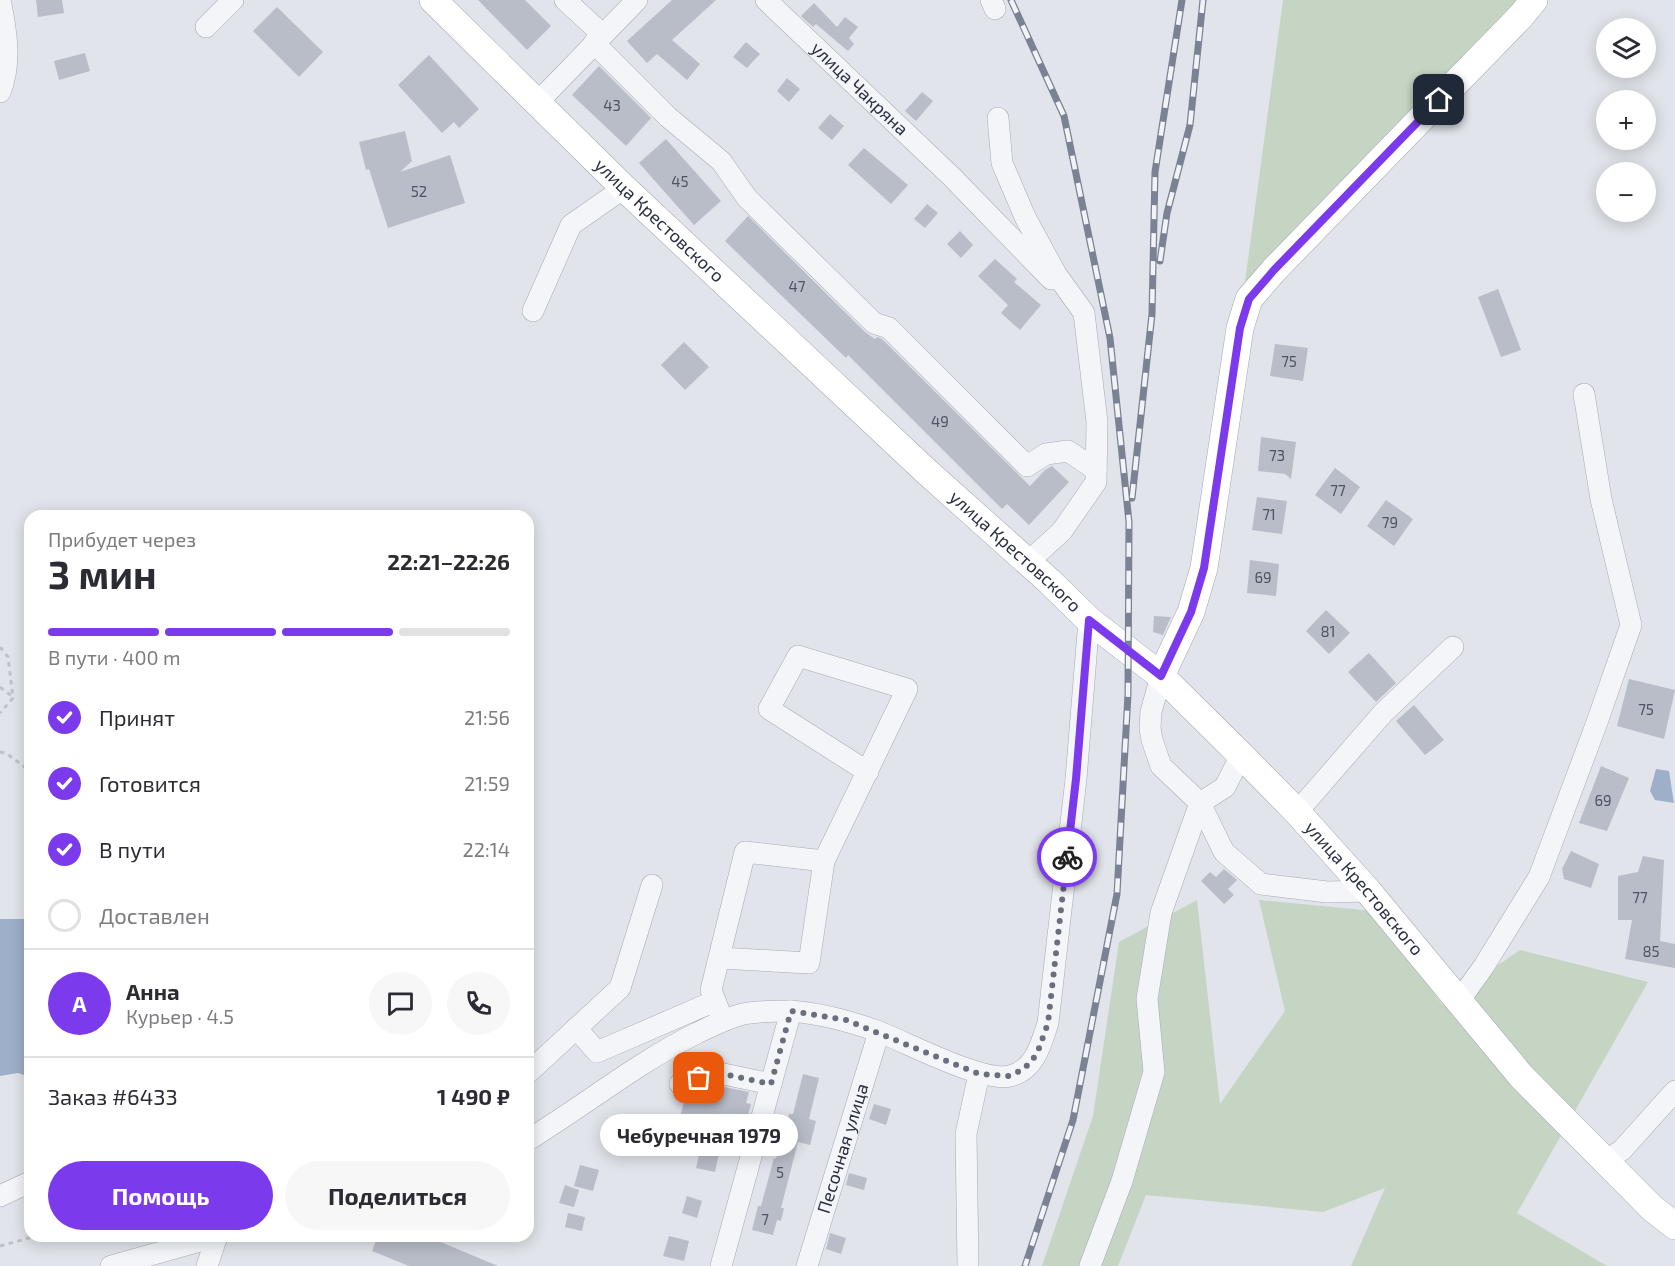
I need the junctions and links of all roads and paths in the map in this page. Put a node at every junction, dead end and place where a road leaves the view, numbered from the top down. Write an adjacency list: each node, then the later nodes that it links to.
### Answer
1 (0, 0): 10 (street)
2 (233, 0): 8 (street)
3 (433, 0): 11 (main road, улица Крестовского)
4 (565, 0): 9 (street)
5 (637, 0): 9 (street)
6 (766, 0): 15 (street, улица Чакряна)
7 (1534, 0): 22 (main road)
8 (206, 27)
9 (598, 39): 11 (street); 17 (street)
10 (0, 92)
11 (537, 103): 13 (main road, улица Крестовского)
12 (998, 117): 15 (street)
13 (624, 188): 14 (street); 18 (main road, улица Крестовского)
14 (532, 311)
15 (1084, 313): 17 (street)
16 (1584, 394): 37 (street)
17 (1096, 470): 18 (street)
18 (1027, 563): 19 (main road, улица Крестовского)
19 (1089, 620): 22 (main road, улица Крестовского); 43 (street)
20 (0, 647): 24 (path)
21 (1453, 647): 31 (street)
22 (1161, 676): 27 (main road, улица Крестовского); 30 (street)
23 (0, 687): 24 (path)
24 (14, 698): 25 (path)
25 (0, 713)
26 (0, 752): 28 (path)
27 (1241, 755): 30 (street); 31 (main road, улица Крестовского)
28 (24, 766)
29 (867, 772): 29 (street); 32 (street)
30 (1200, 803): 34 (street); 61 (street)
31 (1297, 812): 34 (main road, улица Крестовского)
32 (824, 861): 35 (street); 35 (street)
33 (652, 885): 40 (street)
34 (1368, 891): 37 (main road, улица Крестовского)
35 (720, 958): 36 (street)
36 (715, 1001): 39 (street); 40 (street)
37 (1459, 1001): 48 (main road, улица Крестовского)
38 (791, 1011): 39 (street); 41 (street); 45 (street)
39 (723, 1021): 47 (street)
40 (576, 1028): 42 (street)
41 (879, 1032): 43 (street); 59 (street, Песочная улица)
42 (534, 1067)
43 (979, 1074): 60 (street)
44 (680, 1084): 45 (street)
45 (771, 1084): 58 (street)
46 (1675, 1091): 48 (street)
47 (534, 1136)
48 (1605, 1161): 51 (main road, улица Крестовского)
49 (24, 1185): 50 (street)
50 (0, 1196)
51 (1675, 1226)
52 (24, 1239): 55 (path)
53 (196, 1242): 56 (street)
54 (215, 1242): 57 (street)
55 (0, 1246)
56 (111, 1266)
57 (207, 1266)
58 (721, 1266)
59 (807, 1266)
60 (968, 1266)
61 (1090, 1266)

